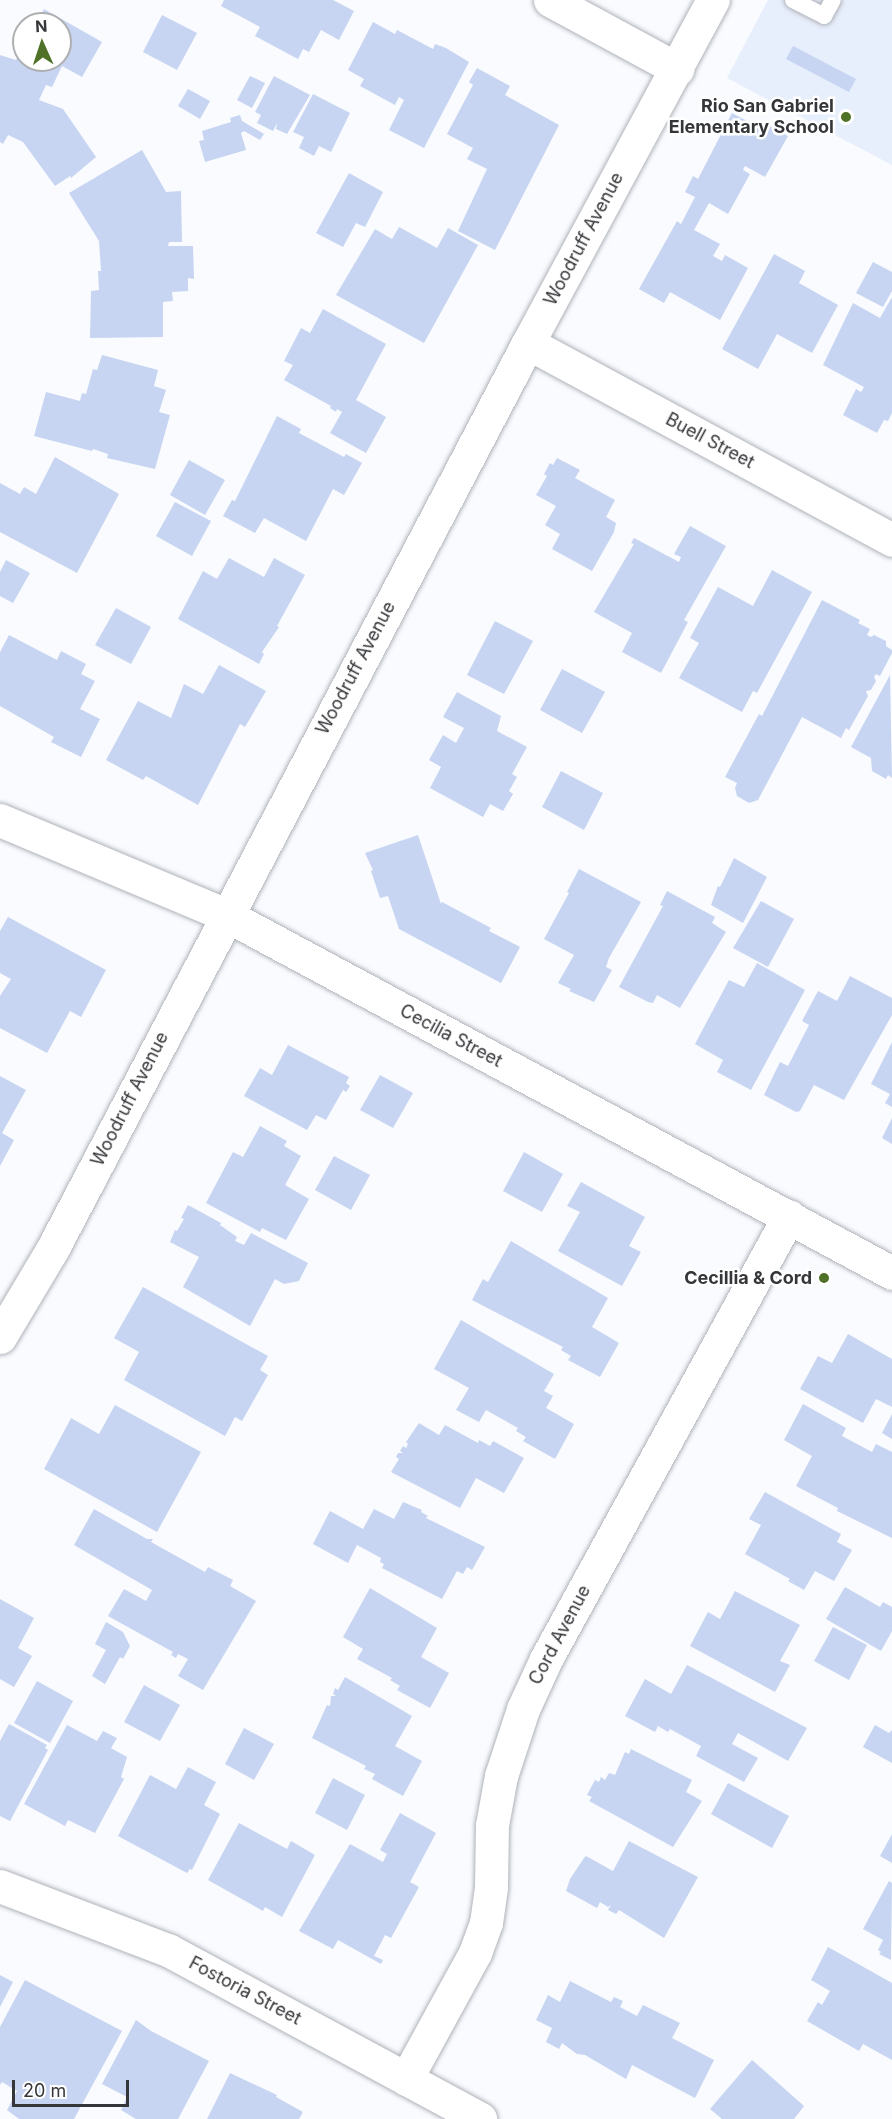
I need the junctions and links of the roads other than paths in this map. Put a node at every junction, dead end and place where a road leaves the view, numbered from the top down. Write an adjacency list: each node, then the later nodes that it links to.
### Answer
1 (550, 0): 5 (street)
2 (713, 0): 5 (street, Woodruff Avenue)
3 (793, 0): 4 (lane)
4 (833, 0)
5 (677, 69): 6 (street, Woodruff Avenue)
6 (528, 343): 7 (street, Buell Street); 9 (street, Woodruff Avenue)
7 (892, 540)
8 (0, 820): 9 (street, Cecilia Street)
9 (226, 915): 10 (street, Cecilia Street); 12 (street, Woodruff Avenue)
10 (789, 1216): 11 (street, Cecilia Street); 14 (street, Cord Avenue)
11 (892, 1273)
12 (0, 1337)
13 (0, 1886): 14 (street, Fostoria Street)
14 (406, 2079): 15 (street, Fostoria Street)
15 (480, 2119)

